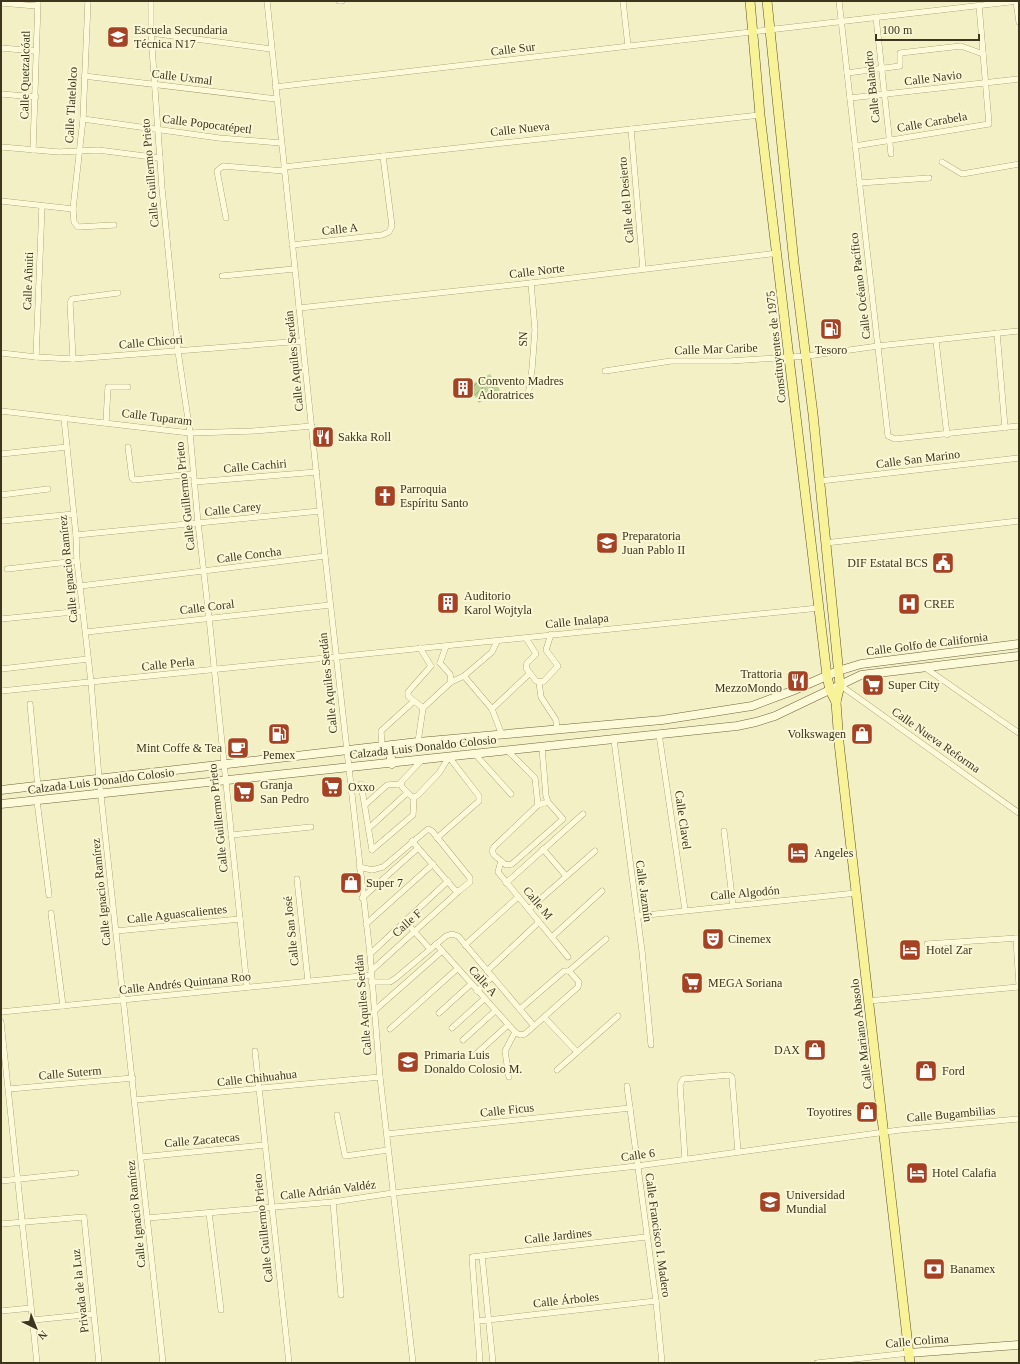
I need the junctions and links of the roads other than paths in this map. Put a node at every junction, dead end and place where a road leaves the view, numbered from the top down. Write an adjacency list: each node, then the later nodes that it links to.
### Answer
1 (88, 1): 25 (street, Calle Tlatelolco)
2 (151, 1): 16 (street, Calle Guillermo Prieto)
3 (266, 1): 20 (street, Calle Aquiles Serdán)
4 (623, 1): 18 (street)
5 (750, 1): 17 (main road, Constituyentes de 1975)
6 (767, 1): 15 (main road)
7 (839, 1): 13 (street, Calle Océano Pacífico)
8 (1017, 1): 10 (street, Calle Sur); 14 (street)
9 (1, 3): 11 (street)
10 (981, 3): 12 (street, Calle Sur); 22 (street)
11 (37, 4): 21 (street, Calle Quetzalcóatl)
12 (876, 17): 13 (street, Calle Sur); 23 (street, Calle Balandro)
13 (841, 22): 15 (street, Calle Sur); 24 (street, Calle Océano Pacífico)
14 (1019, 22)
15 (770, 31): 17 (street, Calle Sur); 73 (main road)
16 (151, 33): 20 (street); 28 (street, Calle Guillermo Prieto)
17 (753, 33): 18 (street, Calle Sur); 35 (main road, Constituyentes de 1975)
18 (628, 46): 29 (street, Calle Sur)
19 (1, 48): 21 (street)
20 (271, 49): 29 (street, Calle Aquiles Serdán)
21 (35, 51): 32 (street, Calle Quetzalcóatl)
22 (983, 54): 23 (street); 27 (street)
23 (881, 68): 24 (street); 31 (street, Calle Balandro)
24 (847, 73): 33 (street, Calle Océano Pacífico)
25 (84, 76): 28 (street, Calle Uxmal); 36 (street, Calle Tlatelolco)
26 (1019, 79): 27 (street, Calle Navio)
27 (985, 83): 31 (street, Calle Navio); 39 (street, Calle Carabela)
28 (154, 84): 34 (street, Calle Uxmal); 37 (street, Calle Guillermo Prieto)
29 (276, 87): 34 (street, Calle Aquiles Serdán)
30 (1, 94): 32 (street)
31 (883, 94): 33 (street, Calle Navio); 39 (street, Calle Balandro)
32 (36, 97): 43 (street, Calle Quetzalcóatl)
33 (850, 98): 41 (street, Calle Océano Pacífico)
34 (276, 99): 40 (street, Calle Aquiles Serdán)
35 (760, 115): 38 (street, Calle Nueva); 59 (main road, Constituyentes de 1975)
36 (83, 119): 37 (street, Calle Popocatépetl); 44 (street, Calle Tlatelolco)
37 (157, 129): 40 (street, Calle Popocatépetl); 47 (street, Calle Guillermo Prieto)
38 (631, 129): 46 (street, Calle Nueva); 61 (street, Calle del Desierto)
39 (889, 141): 41 (street, Calle Carabela); 45 (street, Calle Balandro)
40 (281, 143): 50 (street, Calle Aquiles Serdán)
41 (855, 146): 52 (street, Calle Océano Pacífico)
42 (1, 147): 43 (street)
43 (33, 150): 44 (street)
44 (80, 152): 47 (street); 55 (street, Calle Tlatelolco)
45 (891, 154)
46 (383, 156): 50 (street, Calle Nueva); 58 (street, Calle A)
47 (160, 158): 71 (street, Calle Guillermo Prieto)
48 (942, 162): 49 (street)
49 (1019, 164)
50 (284, 169): 56 (street, Calle Nueva); 58 (street, Calle Aquiles Serdán)
51 (929, 178): 52 (street)
52 (859, 183): 70 (street, Calle Océano Pacífico)
53 (1, 201): 54 (street)
54 (42, 206): 55 (street); 74 (street, Calle Añuiti)
55 (73, 210): 57 (street)
56 (226, 218)
57 (114, 224)
58 (292, 245): 60 (street, Calle Aquiles Serdán)
59 (778, 253): 61 (street, Calle Norte); 75 (main road, Constituyentes de 1975)
60 (294, 269): 62 (street); 65 (street, Calle Aquiles Serdán)
61 (643, 269): 63 (street, Calle Norte)
62 (222, 276)
63 (531, 283): 65 (street, Calle Norte); 79 (street, SN)
64 (118, 293): 76 (street)
65 (299, 308): 68 (street, Calle Aquiles Serdán)
66 (1019, 331): 67 (street, Calle Mar Caribe)
67 (996, 333): 69 (street, Calle Mar Caribe); 85 (street)
68 (303, 341): 71 (street, Calle Chicori); 83 (street, Calle Aquiles Serdán)
69 (936, 341): 70 (street, Calle Mar Caribe); 87 (street)
70 (878, 346): 73 (street, Calle Mar Caribe); 87 (street, Calle Océano Pacífico)
71 (178, 351): 76 (street, Calle Chicori); 86 (street, Calle Guillermo Prieto)
72 (1, 353): 74 (street, Calle Chicori)
73 (807, 356): 75 (street, Calle Mar Caribe); 94 (main road)
74 (36, 357): 76 (street, Calle Chicori)
75 (789, 357): 77 (street, Calle Mar Caribe); 111 (main road, Constituyentes de 1975)
76 (73, 359)
77 (605, 371)
78 (128, 387): 82 (street)
79 (528, 396)
80 (1, 411): 81 (street, Calle Tuparam)
81 (64, 418): 82 (street, Calle Tuparam); 88 (street, Calle Ignacio Ramírez)
82 (106, 422): 86 (street, Calle Tuparam)
83 (312, 426): 86 (street, Calle Tuparam); 92 (street, Calle Aquiles Serdán)
84 (1019, 426): 85 (street, Calle Océano Pacífico)
85 (1005, 428): 87 (street, Calle Océano Pacífico)
86 (190, 433): 93 (street, Calle Guillermo Prieto)
87 (947, 435)
88 (67, 447): 90 (street); 99 (street, Calle Ignacio Ramírez)
89 (128, 447): 93 (street)
90 (1, 454)
91 (1019, 458): 94 (street, Calle San Marino)
92 (317, 472): 95 (street, Calle Cachiri); 98 (street, Calle Aquiles Serdán)
93 (193, 474): 95 (street, Calle Guillermo Prieto)
94 (820, 481): 104 (main road)
95 (194, 482): 102 (street, Calle Guillermo Prieto)
96 (48, 489): 97 (street)
97 (1, 495)
98 (320, 511): 102 (street, Calle Carey); 105 (street, Calle Aquiles Serdán)
99 (74, 514): 100 (street); 103 (street, Calle Ignacio Ramírez)
100 (3, 521)
101 (1019, 521): 104 (street)
102 (198, 523): 103 (street, Calle Carey); 108 (street, Calle Guillermo Prieto)
103 (76, 535): 106 (street, Calle Ignacio Ramírez)
104 (825, 543): 134 (main road)
105 (325, 556): 108 (street, Calle Concha); 110 (street, Calle Aquiles Serdán)
106 (77, 560): 107 (street); 109 (street, Calle Ignacio Ramírez)
107 (7, 569)
108 (204, 572): 109 (street, Calle Concha); 113 (street, Calle Guillermo Prieto)
109 (80, 586): 112 (street, Calle Ignacio Ramírez)
110 (330, 605): 113 (street, Calle Coral); 126 (street, Calle Aquiles Serdán)
111 (819, 608): 116 (street, Calle Inalapa); 137 (main road, Constituyentes de 1975)
112 (83, 611): 114 (street); 115 (street, Calle Ignacio Ramírez)
113 (209, 617): 115 (street, Calle Coral); 133 (street, Calle Guillermo Prieto)
114 (1, 619)
115 (86, 632): 128 (street, Calle Ignacio Ramírez)
116 (551, 634): 117 (street, Calle Inalapa); 123 (street)
117 (526, 638): 118 (street, Calle Inalapa); 124 (street)
118 (497, 641): 120 (street, Calle Inalapa); 136 (street)
119 (1019, 644): 121 (main road, Calle Golfo de California)
120 (446, 646): 122 (street, Calle Inalapa); 129 (street)
121 (1009, 646): 125 (main road, Calle Golfo de California); 127 (main road)
122 (420, 648): 126 (street, Calle Inalapa); 130 (street)
123 (546, 650): 124 (street); 140 (street)
124 (536, 654): 135 (street)
125 (922, 655): 131 (main road); 134 (main road, Calle Golfo de California)
126 (337, 656): 133 (street, Calle Perla); 159 (street, Calle Aquiles Serdán)
127 (1017, 657): 131 (main road, Calle Golfo de California)
128 (88, 659): 132 (street); 138 (street, Calle Ignacio Ramírez)
129 (440, 663): 130 (street); 139 (street)
130 (431, 666): 144 (street)
131 (924, 667): 141 (main road, Calle Golfo de California); 151 (street)
132 (1, 669)
133 (214, 670): 138 (street, Calle Perla); 164 (street, Calle Guillermo Prieto)
134 (838, 670): 137 (main road, Calzada Luis Donaldo Colosio); 141 (main road)
135 (530, 673): 140 (street); 148 (street)
136 (464, 676): 139 (street); 148 (street)
137 (827, 676): 142 (main road, Constituyentes de 1975); 149 (main road, Calzada Luis Donaldo Colosio)
138 (91, 682): 143 (street, Calle Perla); 166 (street, Calle Ignacio Ramírez)
139 (451, 682): 147 (street)
140 (539, 682): 150 (street)
141 (840, 685): 142 (main road, Calzada Luis Donaldo Colosio); 145 (main road); 181 (street, Calle Nueva Reforma)
142 (830, 690): 145 (main road, Constituyentes de 1975); 152 (main road, Calzada Luis Donaldo Colosio)
143 (1, 691)
144 (414, 701): 147 (street); 156 (street)
145 (836, 702): 201 (main road, Calle Mariano Abasolo)
146 (30, 704): 170 (street)
147 (422, 708): 155 (street)
148 (492, 709): 153 (street)
149 (662, 720): 150 (main road, Calzada Luis Donaldo Colosio); 152 (main road)
150 (557, 730): 153 (main road, Calzada Luis Donaldo Colosio)
151 (1019, 733)
152 (659, 734): 154 (main road, Calzada Luis Donaldo Colosio); 207 (street, Calle Clavel)
153 (502, 735): 155 (main road, Calzada Luis Donaldo Colosio); 158 (main road)
154 (614, 740): 157 (main road, Calzada Luis Donaldo Colosio); 209 (street, Calle Jazmín)
155 (418, 742): 156 (main road, Calzada Luis Donaldo Colosio)
156 (386, 747): 159 (main road, Calzada Luis Donaldo Colosio); 163 (main road)
157 (542, 748): 158 (main road, Calzada Luis Donaldo Colosio); 177 (street)
158 (507, 750): 160 (main road, Calzada Luis Donaldo Colosio); 180 (street)
159 (346, 752): 164 (main road, Calzada Luis Donaldo Colosio); 165 (street, Calle Aquiles Serdán)
160 (475, 754): 161 (main road, Calzada Luis Donaldo Colosio); 174 (street)
161 (449, 757): 162 (main road, Calzada Luis Donaldo Colosio); 175 (street); 187 (street)
162 (422, 760): 163 (main road, Calzada Luis Donaldo Colosio); 169 (street)
163 (392, 764): 165 (main road, Calzada Luis Donaldo Colosio)
164 (224, 765): 166 (main road, Calzada Luis Donaldo Colosio); 167 (street, Calle Guillermo Prieto)
165 (348, 767): 167 (main road, Calzada Luis Donaldo Colosio); 194 (street, Calle Aquiles Serdán)
166 (100, 778): 170 (main road, Calzada Luis Donaldo Colosio); 173 (street, Calle Ignacio Ramírez)
167 (225, 779): 173 (main road, Calzada Luis Donaldo Colosio); 186 (street, Calle Guillermo Prieto)
168 (361, 784): 179 (street)
169 (401, 784): 172 (street); 179 (street)
170 (38, 787): 171 (main road, Calzada Luis Donaldo Colosio)
171 (1, 790)
172 (407, 792): 175 (street); 184 (street)
173 (101, 793): 176 (main road, Calzada Luis Donaldo Colosio); 214 (street, Calle Ignacio Ramírez)
174 (510, 794)
175 (414, 797): 184 (street)
176 (37, 801): 178 (main road, Calzada Luis Donaldo Colosio); 202 (street)
177 (548, 802): 180 (street); 192 (street)
178 (1, 804)
179 (366, 804): 184 (street)
180 (538, 805): 192 (street)
181 (1019, 813)
182 (583, 814): 190 (street)
183 (312, 827): 186 (street)
184 (369, 828)
185 (724, 831): 205 (street)
186 (231, 835): 210 (street, Calle Guillermo Prieto)
187 (438, 838): 188 (street); 199 (street, Calle F)
188 (412, 841): 189 (street); 194 (street)
189 (418, 848): 193 (street); 204 (street)
190 (543, 849): 195 (street); 198 (street)
191 (595, 851): 195 (street)
192 (501, 861): 198 (street, Calle M)
193 (433, 864): 197 (street); 213 (street)
194 (359, 867): 204 (street, Calle Aquiles Serdán)
195 (566, 876): 206 (street)
196 (297, 879): 231 (street, Calle San José)
197 (448, 881): 199 (street); 211 (street)
198 (506, 882): 203 (street, Calle M)
199 (459, 891): 215 (street, Calle F)
200 (602, 891): 216 (street)
201 (856, 893): 205 (street, Calle Algodón); 240 (main road, Calle Mariano Abasolo)
202 (49, 895)
203 (518, 897): 206 (street, Calle M); 221 (street)
204 (362, 898): 213 (street, Calle Aquiles Serdán)
205 (733, 905): 207 (street, Calle Algodón)
206 (529, 909): 212 (street, Calle M)
207 (685, 910): 209 (street, Calle Algodón)
208 (51, 913): 241 (street)
209 (637, 916): 256 (street, Calle Jazmín)
210 (240, 919): 214 (street, Calle Aguascalientes); 235 (street, Calle Guillermo Prieto)
211 (405, 921): 215 (street); 224 (street)
212 (539, 922): 216 (street, Calle M); 227 (street)
213 (366, 924): 224 (street, Calle Aquiles Serdán)
214 (116, 931): 239 (street, Calle Ignacio Ramírez)
215 (414, 932): 222 (street); 229 (street, Calle F)
216 (552, 937): 225 (street, Calle M)
217 (1017, 938): 220 (street); 234 (street)
218 (606, 939): 228 (street)
219 (436, 944): 221 (street); 222 (street); 223 (street, Calle A)
220 (927, 944)
221 (465, 945): 227 (street)
222 (430, 949): 232 (street)
223 (442, 951): 226 (street, Calle A); 243 (street)
224 (370, 954): 229 (street, Calle Aquiles Serdán)
225 (568, 957)
226 (458, 969): 233 (street, Calle A); 253 (street)
227 (487, 971): 230 (street)
228 (569, 971): 242 (street); 248 (street)
229 (371, 973): 231 (street, Calle Andrés Quintana Roo); 232 (street, Calle Aquiles Serdán)
230 (492, 977): 237 (street); 242 (street)
231 (308, 981): 235 (street, Calle Andrés Quintana Roo)
232 (371, 982): 243 (street, Calle Aquiles Serdán)
233 (471, 984): 237 (street, Calle A); 246 (street)
234 (1019, 984)
235 (247, 987): 239 (street, Calle Andrés Quintana Roo)
236 (1019, 987): 240 (street)
237 (477, 991): 238 (street, Calle A)
238 (484, 999): 244 (street, Calle A); 252 (street)
239 (124, 1001): 241 (street, Calle Andrés Quintana Roo); 263 (street, Calle Ignacio Ramírez)
240 (868, 1001): 271 (main road, Calle Mariano Abasolo)
241 (63, 1006): 245 (street, Calle Andrés Quintana Roo)
242 (520, 1009): 251 (street)
243 (374, 1011): 261 (street, Calle Aquiles Serdán)
244 (495, 1011): 250 (street, Calle A); 255 (street)
245 (1, 1012)
246 (439, 1013)
247 (618, 1016): 258 (street)
248 (544, 1017): 251 (street); 258 (street)
249 (1, 1022): 265 (street)
250 (508, 1025): 254 (street, Calle A); 259 (street)
251 (534, 1026): 254 (street)
252 (452, 1028)
253 (390, 1029)
254 (515, 1032): 262 (street)
255 (463, 1040)
256 (651, 1045)
257 (255, 1051): 266 (street, Calle Guillermo Prieto)
258 (577, 1052): 260 (street)
259 (475, 1055)
260 (557, 1070)
261 (380, 1077): 266 (street, Calle Chihuahua); 272 (street, Calle Aquiles Serdán)
262 (508, 1077)
263 (133, 1078): 265 (street, Calle Suterm); 267 (street, Calle Ignacio Ramírez)
264 (627, 1086): 268 (street, Calle Francisco I. Madero)
265 (9, 1089): 280 (street)
266 (259, 1090): 267 (street, Calle Chihuahua); 273 (street, Calle Guillermo Prieto)
267 (135, 1100): 276 (street, Calle Ignacio Ramírez)
268 (630, 1108): 272 (street, Calle Ficus); 278 (street, Calle Francisco I. Madero)
269 (338, 1114): 274 (street)
270 (1019, 1119): 271 (street, Calle Bugambilias)
271 (885, 1132): 275 (street, Calle 6); 301 (main road, Calle Mariano Abasolo)
272 (387, 1134): 274 (street, Calle Aquiles Serdán)
273 (265, 1145): 276 (street, Calle Zacatecas); 284 (street, Calle Guillermo Prieto)
274 (388, 1150): 282 (street, Calle Aquiles Serdán)
275 (738, 1152): 277 (street, Calle 6); 277 (street)
276 (141, 1157): 286 (street, Calle Ignacio Ramírez)
277 (685, 1159): 278 (street, Calle 6)
278 (637, 1166): 282 (street, Calle 6); 289 (street, Calle Francisco I. Madero)
279 (76, 1173): 280 (street)
280 (18, 1179): 281 (street); 287 (street)
281 (1, 1181)
282 (393, 1193): 283 (street, Calle Adrián Valdéz); 306 (street, Calle Aquiles Serdán)
283 (333, 1202): 284 (street, Calle Adrián Valdéz); 291 (street)
284 (272, 1208): 285 (street, Calle Adrián Valdéz); 305 (street, Calle Guillermo Prieto)
285 (209, 1213): 286 (street, Calle Adrián Valdéz); 294 (street)
286 (147, 1218): 304 (street, Calle Ignacio Ramírez)
287 (22, 1222): 288 (street); 293 (street); 296 (street, Privada de la Luz)
288 (1, 1224)
289 (646, 1237): 290 (street, Calle Jardines); 292 (street, Calle Francisco I. Madero)
290 (482, 1256): 297 (street); 299 (street, Calle Jardines)
291 (341, 1295)
292 (656, 1301): 297 (street, Calle Árboles); 309 (street, Calle Francisco I. Madero)
293 (31, 1308): 295 (street); 298 (street)
294 (221, 1310)
295 (1, 1311)
296 (94, 1314): 298 (street); 303 (street, Privada de la Luz)
297 (489, 1319): 299 (street, Calle Árboles); 308 (street)
298 (33, 1320): 302 (street)
299 (478, 1321): 307 (street)
300 (1019, 1345): 301 (main road, Calle Colima)
301 (909, 1353): 310 (street, Calle Colima); 311 (main road, Calle Mariano Abasolo)
302 (37, 1363)
303 (99, 1363)
304 (163, 1363)
305 (289, 1363)
306 (412, 1363)
307 (480, 1363)
308 (493, 1363)
309 (662, 1363)
310 (817, 1363)
311 (910, 1363)

